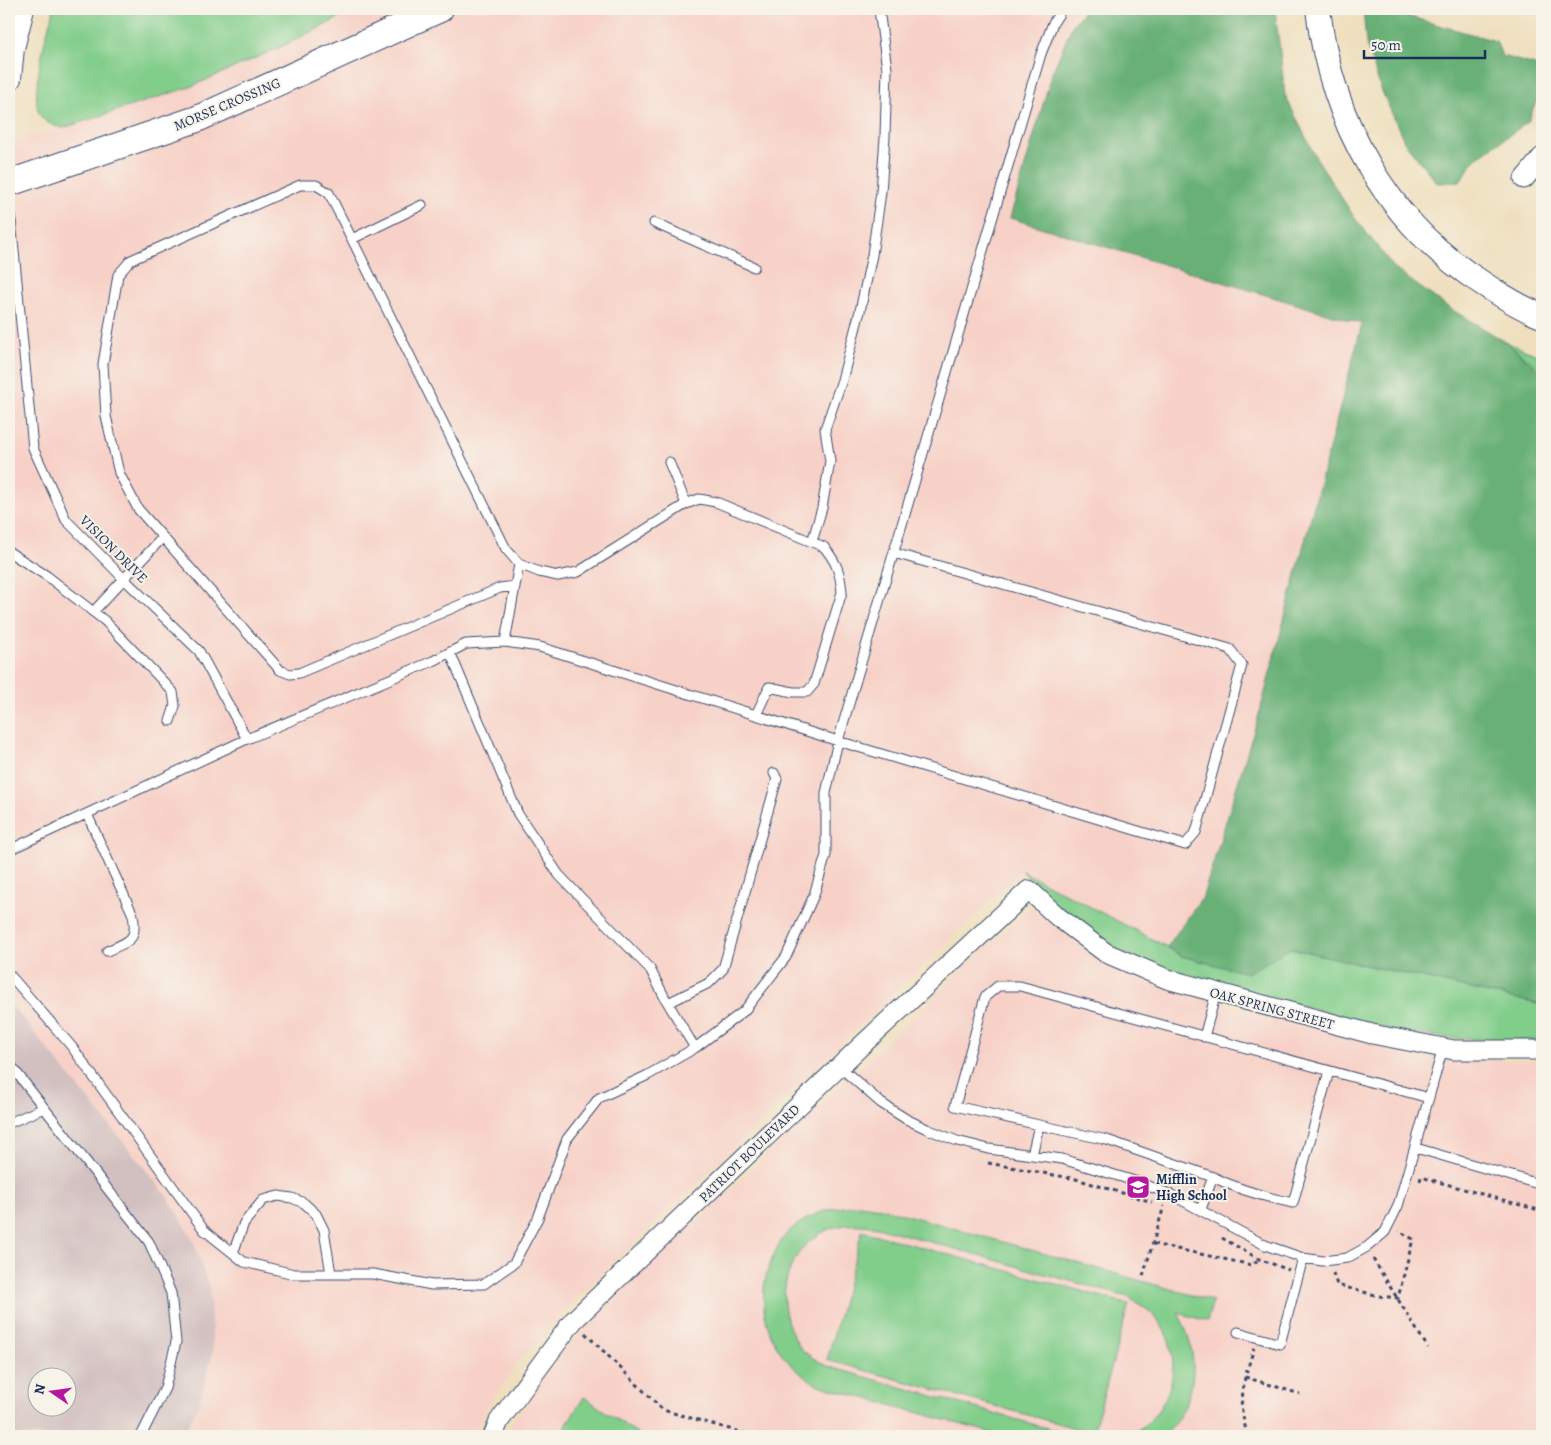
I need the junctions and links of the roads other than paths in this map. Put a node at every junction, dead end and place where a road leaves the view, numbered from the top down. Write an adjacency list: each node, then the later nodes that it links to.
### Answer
1 (22, 9): 6 (street)
2 (440, 9): 9 (main road, MORSE CROSSING)
3 (879, 9): 19 (lane)
4 (1062, 9): 21 (lane)
5 (1318, 9): 15 (street)
6 (9, 78)
7 (1542, 156): 8 (street)
8 (1524, 179)
9 (9, 183)
10 (9, 199): 23 (lane, VISION DRIVE)
11 (422, 205): 13 (lane)
12 (654, 223): 14 (lane)
13 (352, 239): 18 (lane); 22 (lane)
14 (754, 267)
15 (1542, 316)
16 (669, 462): 17 (lane)
17 (686, 504): 19 (lane); 22 (lane)
18 (163, 537): 23 (lane); 24 (lane)
19 (812, 542): 28 (lane)
20 (9, 552): 25 (lane)
21 (894, 553): 31 (lane); 31 (lane)
22 (519, 564): 24 (lane)
23 (123, 578): 25 (lane); 30 (lane, VISION DRIVE)
24 (516, 586): 26 (lane)
25 (93, 612): 29 (lane)
26 (505, 642): 27 (lane); 28 (lane)
27 (450, 652): 30 (lane); 39 (lane)
28 (756, 715): 31 (lane)
29 (170, 721)
30 (247, 739): 33 (lane)
31 (838, 741): 41 (lane)
32 (774, 773): 39 (lane)
33 (87, 814): 34 (lane); 36 (lane)
34 (9, 850)
35 (1029, 890): 38 (street, OAK SPRING STREET); 45 (street, PATRIOT BOULEVARD)
36 (107, 951)
37 (9, 974): 56 (lane)
38 (1216, 993): 40 (lane); 42 (street, OAK SPRING STREET)
39 (668, 1003): 41 (lane)
40 (1204, 1037): 46 (lane); 50 (lane)
41 (695, 1048): 58 (lane)
42 (1443, 1048): 43 (street, OAK SPRING STREET); 47 (lane)
43 (1542, 1050)
44 (9, 1062): 48 (lane)
45 (840, 1066): 52 (lane); 61 (street, PATRIOT BOULEVARD)
46 (1329, 1071): 47 (lane); 53 (lane)
47 (1429, 1098): 51 (lane)
48 (44, 1108): 49 (lane); 60 (lane)
49 (9, 1123)
50 (1039, 1125): 52 (lane); 53 (lane)
51 (1416, 1148): 54 (lane); 57 (lane)
52 (1032, 1155): 55 (lane)
53 (1213, 1177): 55 (lane)
54 (1542, 1184)
55 (1201, 1209): 57 (lane)
56 (233, 1253): 58 (lane); 58 (lane)
57 (1303, 1258): 59 (lane)
58 (331, 1274)
59 (1238, 1332)
60 (141, 1436)
61 (493, 1436)

